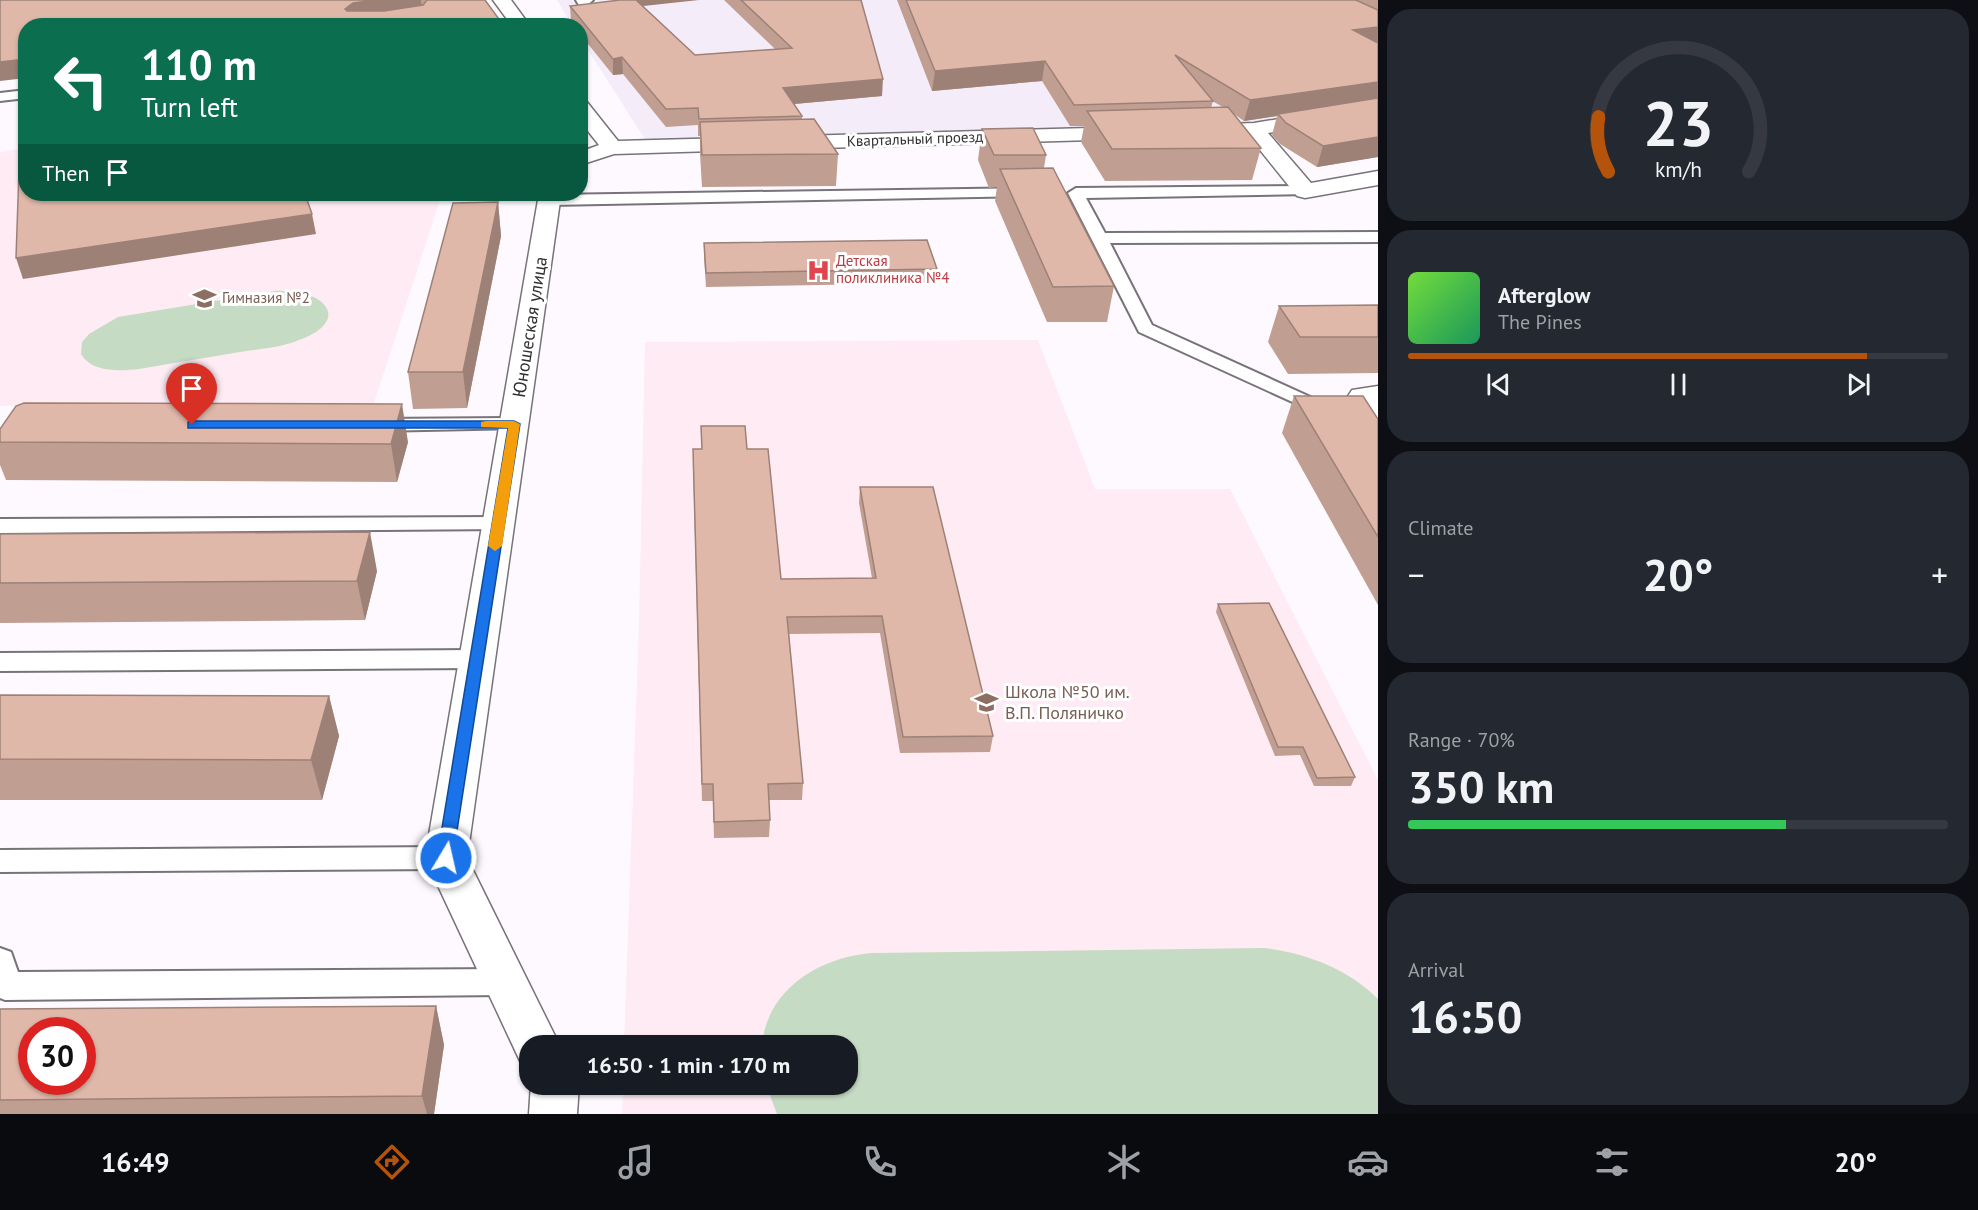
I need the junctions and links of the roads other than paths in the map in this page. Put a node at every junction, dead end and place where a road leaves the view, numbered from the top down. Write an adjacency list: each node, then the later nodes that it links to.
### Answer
1 (502, 0): 4 (street)
2 (582, 0): 3 (lane)
3 (587, 0)
4 (515, 18)
5 (18, 95): 6 (lane)
6 (0, 98)
7 (1378, 109): 9 (street)
8 (588, 116): 12 (street)
9 (1254, 129): 10 (street); 15 (street)
10 (1183, 132)
11 (1147, 133): 12 (street, Квартальный проезд)
12 (612, 148): 13 (street)
13 (588, 156)
14 (1378, 178): 15 (street)
15 (1305, 191): 20 (lane)
16 (1040, 193): 17 (lane)
17 (588, 197)
18 (549, 201): 22 (street, Юношеская улица)
19 (1378, 237): 20 (lane)
20 (1100, 238): 21 (lane)
21 (1335, 415)
22 (514, 424): 23 (lane); 24 (street, Юношеская улица)
23 (361, 425)
24 (499, 524): 25 (lane); 26 (street, Юношеская улица)
25 (0, 526)
26 (477, 659): 27 (lane); 28 (street, Юношеская улица)
27 (0, 662)
28 (446, 858): 29 (lane); 31 (street)
29 (0, 861)
30 (2, 980): 31 (lane)
31 (506, 982): 32 (street)
32 (532, 1035)
33 (554, 1095): 34 (street)
34 (553, 1114)

